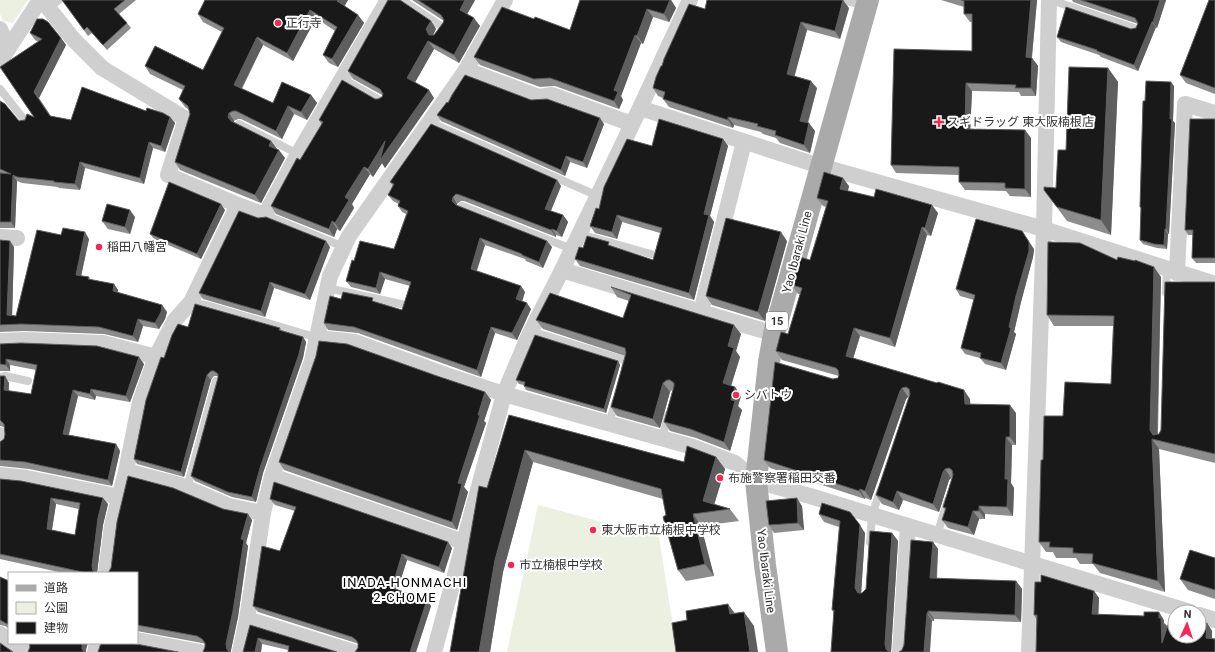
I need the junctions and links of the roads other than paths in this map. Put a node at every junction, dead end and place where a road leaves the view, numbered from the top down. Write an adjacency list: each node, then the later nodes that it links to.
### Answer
1 (388, 0): 14 (street)
2 (402, 0): 11 (lane)
3 (505, 0): 13 (street)
4 (690, 0): 17 (street)
5 (842, 0): 8 (lane)
6 (1050, 0): 10 (lane); 30 (street)
7 (47, 2): 12 (street); 27 (street)
8 (867, 3): 25 (main road, Yao Ibaraki Line / 15)
9 (0, 29): 12 (street)
10 (1137, 29)
11 (437, 38)
12 (4, 55)
13 (466, 70): 20 (street); 22 (street)
14 (341, 78): 16 (lane); 24 (street)
15 (0, 89): 19 (lane)
16 (383, 102)
17 (640, 108): 22 (street); 23 (street)
18 (1215, 113): 38 (street)
19 (26, 122)
20 (429, 122): 26 (lane); 34 (street)
21 (239, 124): 24 (lane)
22 (632, 124): 26 (street)
23 (744, 142): 25 (street); 44 (street)
24 (298, 154): 29 (street)
25 (820, 166): 30 (street); 46 (main road, Yao Ibaraki Line / 15)
26 (598, 196): 31 (street)
27 (238, 205): 29 (street); 42 (street)
28 (462, 206): 35 (lane)
29 (265, 215): 34 (lane)
30 (1044, 230): 38 (street); 75 (street)
31 (580, 234): 35 (street); 36 (lane)
32 (0, 237): 33 (street)
33 (17, 238)
34 (344, 247): 40 (street)
35 (572, 249): 37 (street)
36 (651, 254)
37 (562, 270): 44 (street); 45 (street)
38 (1172, 271): 39 (street); 41 (lane)
39 (1215, 284)
40 (327, 288): 43 (lane); 47 (street)
41 (1166, 300)
42 (191, 302): 47 (lane); 49 (street)
43 (402, 304)
44 (701, 312): 46 (street)
45 (531, 331): 50 (lane); 55 (street)
46 (774, 334): 65 (main road, Yao Ibaraki Line / 15)
47 (318, 338): 55 (street); 63 (street)
48 (0, 341): 49 (street)
49 (156, 357): 61 (street)
50 (623, 375)
51 (0, 377): 52 (lane)
52 (28, 381)
53 (216, 381): 66 (lane)
54 (619, 389): 57 (lane)
55 (504, 394): 57 (street); 73 (street)
56 (670, 409): 59 (lane)
57 (609, 424): 59 (street)
58 (0, 435): 60 (street)
59 (662, 439): 65 (street)
60 (0, 440)
61 (126, 471): 66 (street); 68 (street)
62 (0, 475): 68 (street)
63 (272, 476): 69 (street); 73 (street)
64 (884, 479): 70 (lane)
65 (756, 481): 70 (street); 86 (main road, Yao Ibaraki Line / 15)
66 (187, 488): 69 (street)
67 (951, 490): 72 (lane)
68 (120, 497): 76 (street)
69 (263, 513): 78 (street)
70 (872, 515): 71 (street); 74 (lane)
71 (908, 526): 72 (street); 87 (street)
72 (937, 535): 75 (street)
73 (464, 542): 85 (street)
74 (869, 552)
75 (1031, 564): 77 (street); 88 (street)
76 (106, 572)
77 (1167, 605)
78 (247, 619): 83 (street); 84 (street)
79 (138, 640): 82 (street)
80 (14, 644): 81 (street)
81 (25, 652)
82 (200, 652)
83 (240, 652)
84 (353, 652)
85 (434, 652)
86 (777, 652)
87 (900, 652)
88 (1029, 652)

